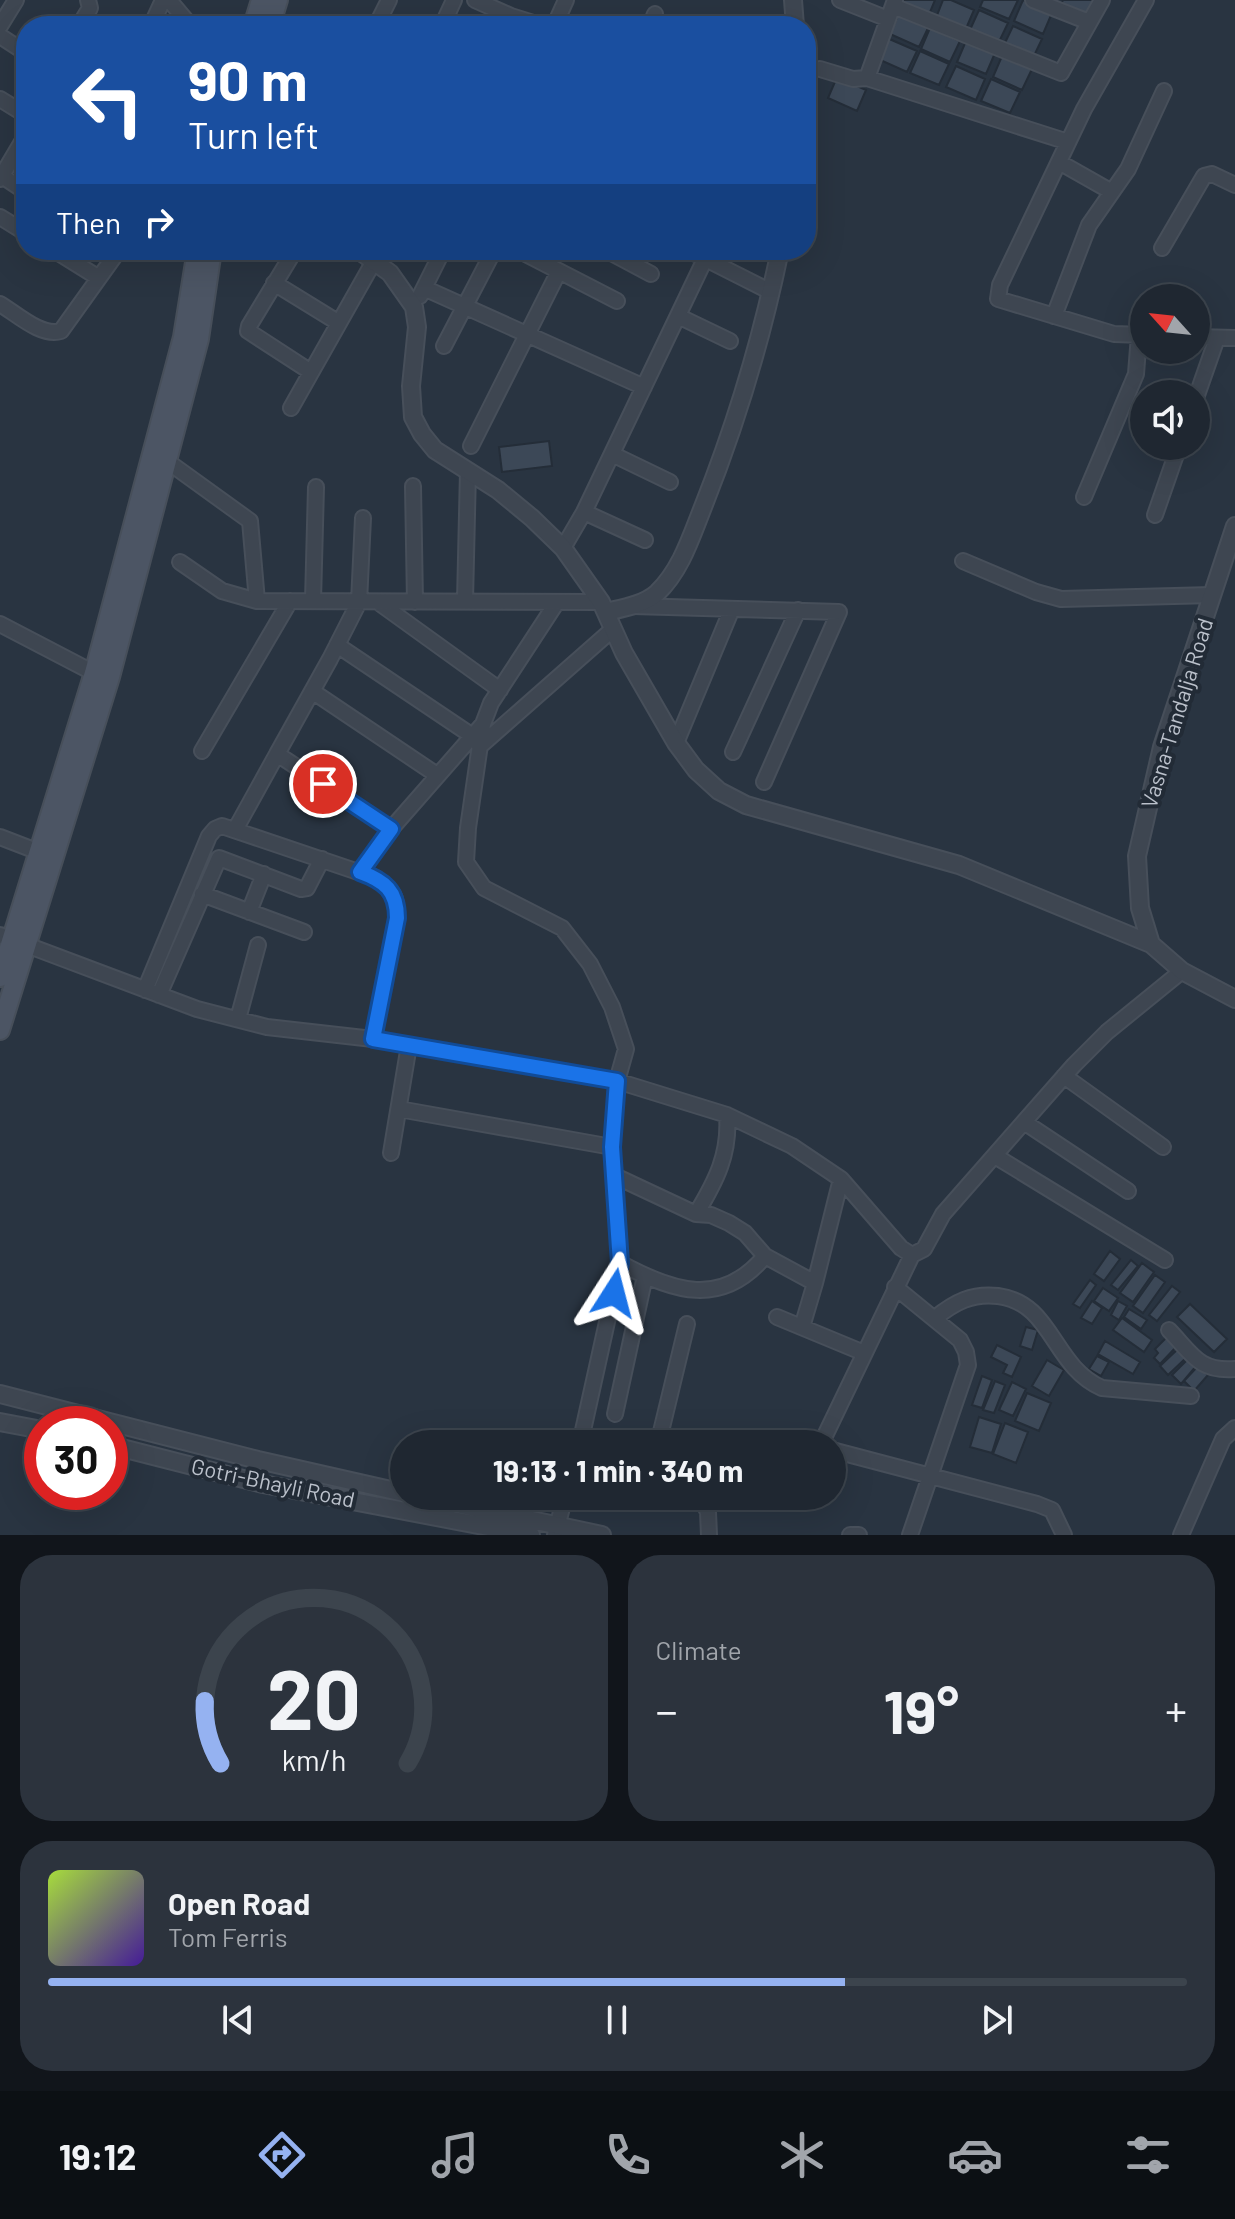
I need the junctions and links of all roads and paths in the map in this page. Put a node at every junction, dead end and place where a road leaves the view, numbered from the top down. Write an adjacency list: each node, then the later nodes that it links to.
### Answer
1 (166, 0): 9 (street)
2 (475, 0): 7 (street)
3 (840, 0): 8 (street)
4 (1033, 0): 10 (street)
5 (1102, 0): 10 (street)
6 (1146, 0): 14 (street)
7 (495, 4)
8 (892, 8): 10 (street); 12 (street)
9 (181, 16)
10 (1089, 22)
11 (820, 69): 12 (street)
12 (867, 78): 14 (street)
13 (1164, 91): 19 (street)
14 (1068, 142): 16 (street)
15 (16, 152): 17 (street)
16 (1059, 162): 19 (street); 46 (street)
17 (1, 177)
18 (1235, 185): 20 (street)
19 (1112, 192): 46 (street)
20 (1162, 248)
21 (70, 260): 37 (street)
22 (111, 260): 37 (street)
23 (195, 260): 62 (main road)
24 (211, 260): 62 (main road)
25 (289, 260): 38 (street)
26 (362, 260): 47 (street)
27 (373, 260): 43 (street)
28 (438, 260): 39 (street)
29 (489, 260): 44 (street)
30 (538, 260): 35 (street)
31 (625, 260): 36 (street)
32 (705, 260): 45 (street)
33 (707, 260): 40 (street)
34 (778, 260): 40 (street)
35 (559, 271): 41 (street); 48 (street)
36 (651, 274)
37 (99, 278): 42 (street)
38 (274, 283): 47 (street); 56 (street)
39 (424, 288): 43 (street); 44 (street)
40 (771, 292): 86 (street)
41 (617, 301)
42 (0, 304)
43 (414, 307): 64 (street)
44 (464, 307): 48 (street); 54 (street)
45 (678, 316): 53 (street); 58 (street)
46 (1054, 316): 49 (street)
47 (339, 323): 56 (street)
48 (527, 334): 58 (street); 60 (street)
49 (1130, 335)
50 (1210, 338): 51 (street)
51 (1217, 338): 52 (street); 57 (street)
52 (1235, 338)
53 (730, 341)
54 (444, 346)
55 (1137, 364): 68 (street)
56 (311, 372): 59 (street)
57 (1202, 380)
58 (644, 387): 61 (street)
59 (291, 408)
60 (471, 446)
61 (612, 454): 65 (street); 69 (street)
62 (160, 456): 78 (street); 93 (main road); 113 (main road)
63 (1174, 460): 70 (street)
64 (468, 471): 74 (street); 82 (street)
65 (670, 482)
66 (413, 486): 84 (street)
67 (316, 487): 80 (street)
68 (1084, 497)
69 (584, 512): 73 (street); 74 (street)
70 (1155, 515)
71 (363, 518): 83 (street)
72 (1235, 526): 77 (street, Vasna-Tandalja Road)
73 (645, 540)
74 (563, 548): 87 (street)
75 (963, 561): 77 (street)
76 (180, 562): 78 (street)
77 (1212, 595): 114 (street, Vasna-Tandalja Road)
78 (257, 601): 79 (street)
79 (290, 601): 80 (street); 98 (street)
80 (313, 601): 83 (street)
81 (377, 601): 83 (street); 84 (street); 94 (street)
82 (465, 601): 84 (street); 85 (street)
83 (359, 602): 92 (street)
84 (415, 602)
85 (557, 602): 87 (street); 94 (street)
86 (631, 606): 87 (street); 89 (street)
87 (604, 607): 91 (street)
88 (798, 610): 89 (street); 99 (street); 102 (street)
89 (731, 611): 97 (street)
90 (0, 624): 93 (street)
91 (613, 629): 96 (street); 97 (street)
92 (337, 645): 95 (street); 96 (street)
93 (94, 673): 106 (main road)
94 (500, 690): 96 (street)
95 (312, 691): 100 (street); 101 (street)
96 (475, 741): 101 (street); 125 (street)
97 (676, 743): 114 (street)
98 (202, 751)
99 (733, 752)
100 (277, 754): 103 (street); 104 (street)
101 (437, 775): 103 (street)
102 (764, 782)
103 (391, 829): 108 (street)
104 (235, 830): 107 (street); 118 (street)
105 (0, 837): 106 (street)
106 (39, 852): 113 (main road)
107 (322, 859): 108 (street); 109 (street)
108 (360, 872): 122 (street)
109 (264, 874): 110 (street); 111 (street)
110 (202, 894): 111 (street); 118 (street)
111 (249, 912): 112 (street)
112 (304, 932)
113 (13, 940): 117 (main road); 118 (street); 121 (main road)
114 (1151, 944): 116 (street)
115 (258, 945): 120 (street)
116 (1182, 971): 119 (street); 124 (street)
117 (0, 977)
118 (152, 993): 120 (street)
119 (1235, 999)
120 (238, 1019): 122 (street)
121 (0, 1030)
122 (373, 1039): 123 (street)
123 (409, 1045): 125 (street); 126 (street)
124 (1064, 1076): 128 (street); 130 (street)
125 (617, 1081): 127 (street); 129 (street)
126 (399, 1109): 129 (street); 131 (street)
127 (727, 1115): 134 (street); 136 (street)
128 (1024, 1122): 132 (street); 135 (street)
129 (612, 1147): 133 (street)
130 (1163, 1147)
131 (391, 1153)
132 (995, 1156): 137 (street); 139 (street)
133 (615, 1176): 136 (street); 140 (street)
134 (841, 1179): 137 (street); 142 (street)
135 (1128, 1191)
136 (696, 1214): 138 (street)
137 (912, 1255): 143 (street)
138 (765, 1256): 141 (street); 142 (street)
139 (1165, 1260)
140 (620, 1263): 141 (street); 157 (street)
141 (645, 1276): 153 (street)
142 (815, 1283): 147 (street)
143 (895, 1287): 145 (street); 149 (street)
144 (777, 1317): 147 (street)
145 (935, 1318): 152 (street); 162 (street)
146 (687, 1324): 158 (street)
147 (802, 1327): 149 (street)
148 (1169, 1330): 150 (street)
149 (864, 1353): 159 (street)
150 (1235, 1369)
151 (0, 1394): 163 (street, Gotri-Bhayli Road)
152 (1191, 1396)
153 (615, 1414)
154 (0, 1422): 156 (street)
155 (1234, 1424): 175 (street)
156 (24, 1427)
157 (583, 1430)
158 (661, 1430)
159 (828, 1430)
160 (128, 1450): 168 (street, Gotri-Bhayli Road)
161 (846, 1454): 162 (street)
162 (931, 1476): 173 (street); 174 (street)
163 (390, 1490)
164 (475, 1510): 167 (street)
165 (561, 1510): 167 (street)
166 (707, 1510): 170 (street)
167 (556, 1530): 169 (street)
168 (531, 1535)
169 (602, 1535)
170 (709, 1535)
171 (850, 1535): 172 (street)
172 (859, 1535)
173 (910, 1535)
174 (1064, 1535)
175 (1181, 1535)

